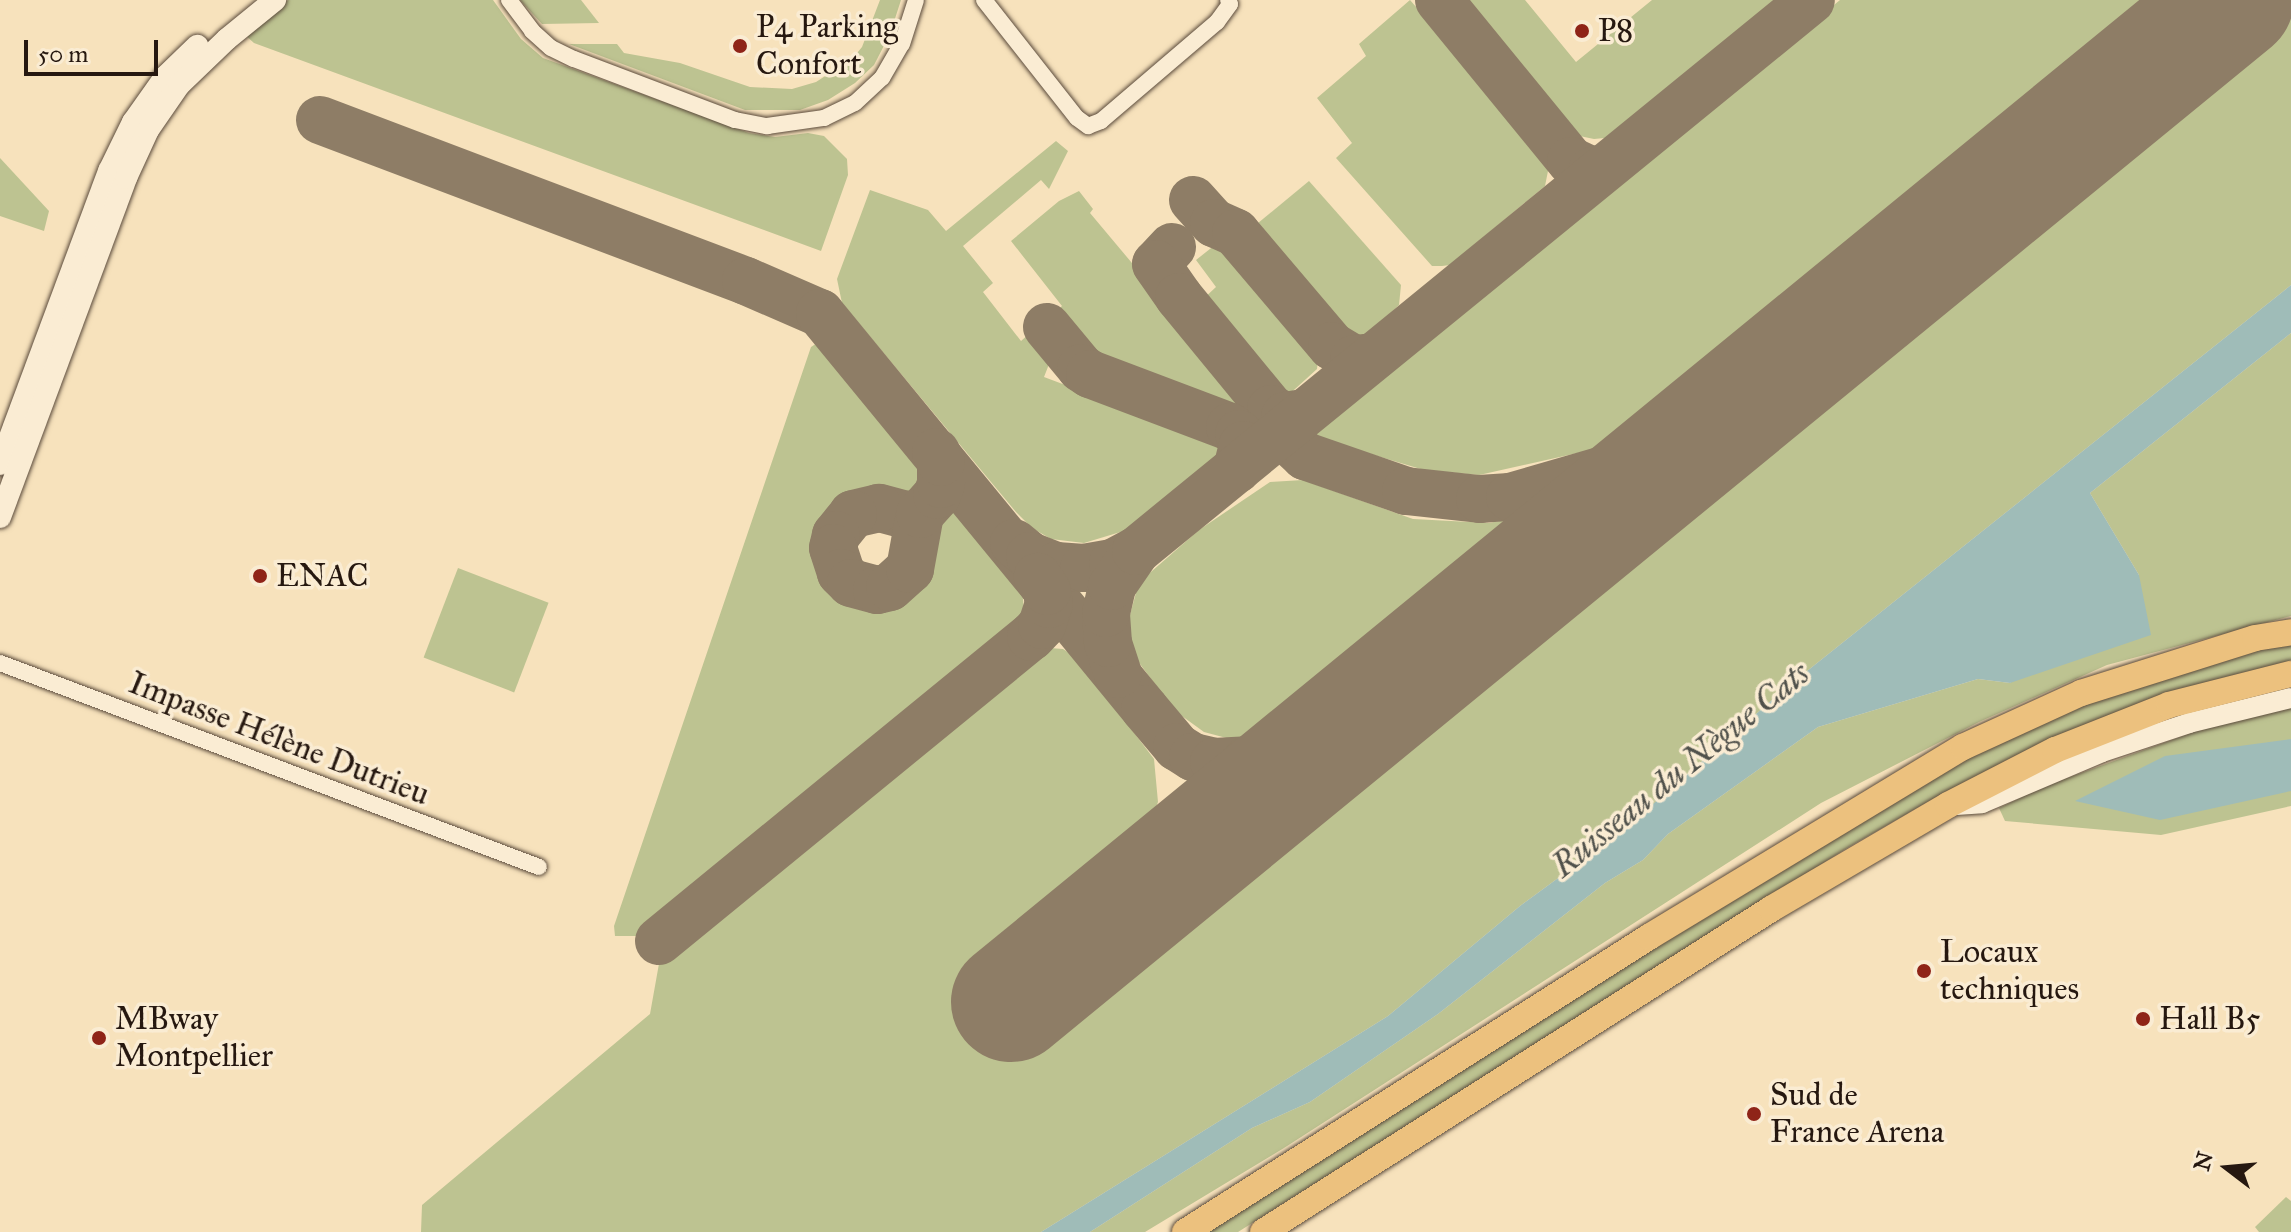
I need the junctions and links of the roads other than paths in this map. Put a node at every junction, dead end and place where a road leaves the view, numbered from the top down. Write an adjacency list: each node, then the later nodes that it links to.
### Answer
1 (254, 0): 7 (main road)
2 (275, 0): 8 (main road)
3 (509, 0): 4 (street)
4 (916, 0)
5 (984, 0): 6 (street)
6 (1228, 0)
7 (0, 464)
8 (0, 517)
9 (2291, 632): 15 (highway)
10 (0, 663): 14 (street, Impasse Hélène Dutrieu)
11 (2291, 674): 13 (highway)
12 (2291, 698): 13 (street)
13 (1948, 805): 16 (highway)
14 (539, 867)
15 (1185, 1232)
16 (1263, 1232)

